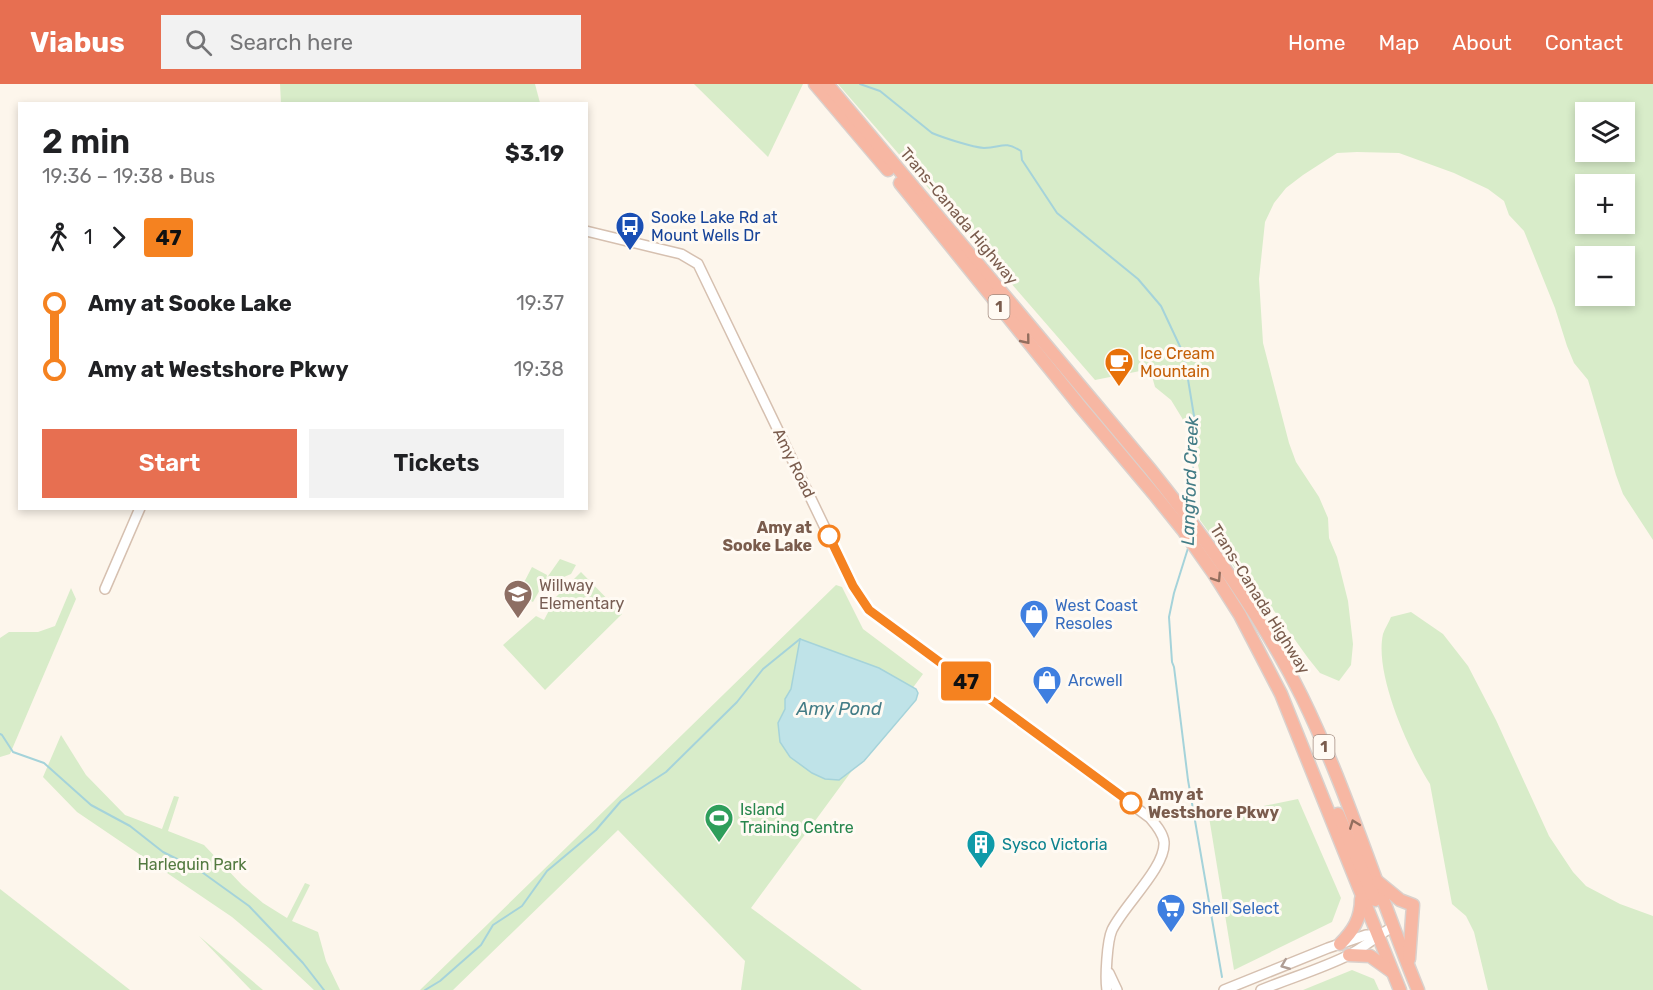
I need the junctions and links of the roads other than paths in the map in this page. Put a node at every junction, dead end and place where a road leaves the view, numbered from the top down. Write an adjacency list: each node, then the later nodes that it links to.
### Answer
1 (815, 84): 6 (highway, Trans-Canada Highway / 1, one-way to 6)
2 (826, 84): 4 (highway, Trans-Canada Highway / 1)
3 (588, 231): 15 (street, Amy Road)
4 (1059, 361): 6 (highway); 9 (highway, Trans-Canada Highway / 1, one-way to 4)
5 (139, 510): 7 (street)
6 (1183, 530): 8 (highway, Trans-Canada Highway / 1, one-way to 8)
7 (105, 589)
8 (1317, 783): 10 (highway, Trans-Canada Highway / 1); 11 (highway)
9 (1375, 879): 11 (highway, Trans-Canada Highway / 1); 17 (highway)
10 (1361, 895): 12 (highway, Trans-Canada Highway / 1); 13 (highway)
11 (1393, 927): 12 (street); 17 (highway, Trans-Canada Highway / 1)
12 (1377, 934): 13 (street); 14 (street); 16 (highway, Trans-Canada Highway / 1)
13 (1340, 944): 20 (street, one-way to 20)
14 (1349, 955): 16 (highway); 21 (street)
15 (1108, 971): 18 (street, Amy Road); 19 (street, Amy Road)
16 (1393, 973): 22 (highway, Trans-Canada Highway / 1)
17 (1411, 973): 23 (highway, Trans-Canada Highway / 1)
18 (1107, 990)
19 (1117, 990)
20 (1224, 990)
21 (1261, 990)
22 (1400, 990)
23 (1418, 990)

